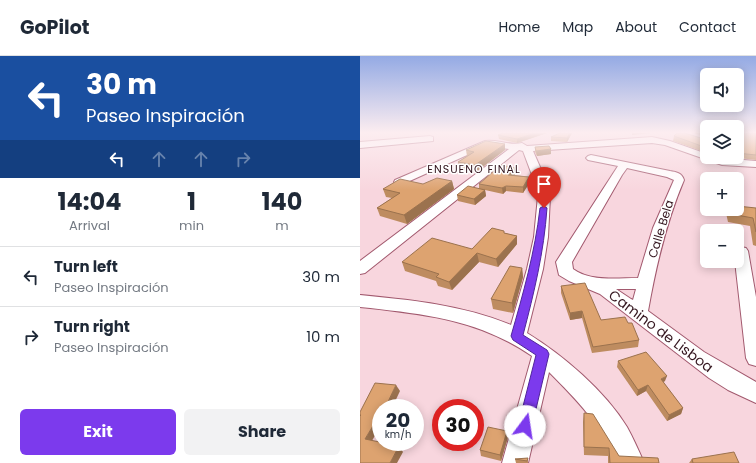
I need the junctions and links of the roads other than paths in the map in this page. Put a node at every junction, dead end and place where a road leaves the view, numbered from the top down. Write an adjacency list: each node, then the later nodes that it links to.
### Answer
1 (467, 152): 8 (street)
2 (517, 152): 10 (street)
3 (523, 152): 16 (street)
4 (693, 152): 7 (street)
5 (591, 158): 6 (street, Calle Bela)
6 (625, 164): 11 (street, Camino de Lisboa); 12 (street, Calle Bela)
7 (756, 164)
8 (399, 182)
9 (744, 268): 15 (street)
10 (360, 269)
11 (597, 283): 12 (street); 14 (street, Camino de Lisboa)
12 (644, 284): 14 (street, Calle Bela)
13 (360, 301): 16 (street)
14 (639, 312): 19 (street, Camino de Lisboa)
15 (752, 315): 18 (street)
16 (517, 336): 17 (street)
17 (543, 354): 20 (street); 21 (street)
18 (756, 358)
19 (756, 393)
20 (515, 463)
21 (632, 463)

